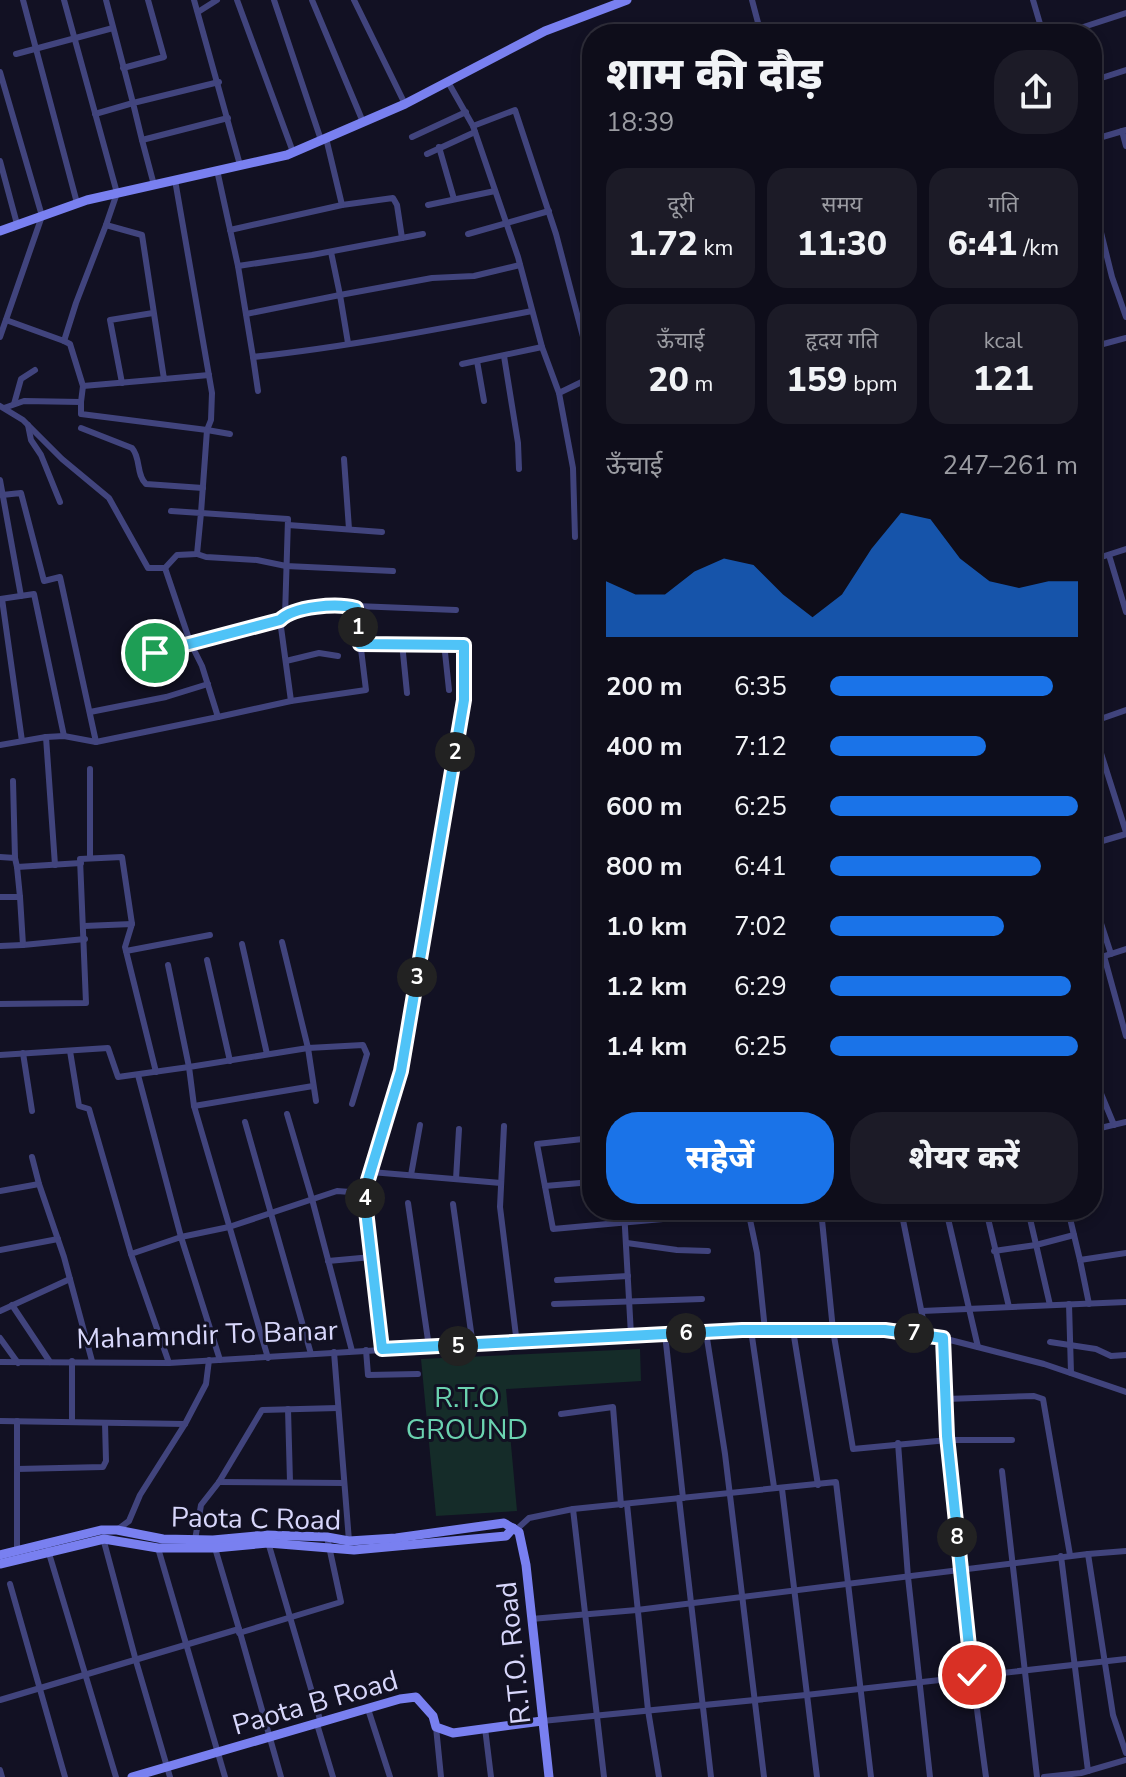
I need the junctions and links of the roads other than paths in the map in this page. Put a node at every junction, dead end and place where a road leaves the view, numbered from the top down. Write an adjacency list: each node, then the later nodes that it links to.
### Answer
1 (23, 0): 21 (street)
2 (64, 0): 20 (street)
3 (106, 0): 19 (street)
4 (148, 0): 23 (street)
5 (194, 0): 14 (street)
6 (217, 0): 14 (street)
7 (237, 0): 43 (street)
8 (274, 0): 39 (street)
9 (312, 0): 34 (street)
10 (354, 0): 30 (street)
11 (627, 0): 27 (street)
12 (752, 0): 16 (street)
13 (1033, 0): 17 (street)
14 (198, 12): 28 (street)
15 (1126, 13): 18 (street)
16 (758, 24)
17 (1040, 24)
18 (1092, 24)
19 (113, 28): 20 (street); 23 (street)
20 (74, 39): 21 (street); 32 (street)
21 (35, 50): 22 (street); 54 (street)
22 (16, 54)
23 (123, 68): 29 (street)
24 (1126, 70): 26 (street)
25 (0, 72): 58 (street)
26 (1102, 78)
27 (448, 81): 30 (street); 31 (street)
28 (219, 82): 29 (street); 33 (street)
29 (133, 103): 32 (street); 40 (street)
30 (405, 104): 34 (street)
31 (466, 112): 35 (street); 37 (street)
32 (95, 114): 52 (street)
33 (228, 118): 40 (street); 46 (street)
34 (363, 122): 39 (street)
35 (474, 129): 42 (street); 51 (street); 57 (street)
36 (1124, 130): 38 (street); 41 (street)
37 (412, 137)
38 (1102, 137)
39 (324, 139): 43 (street); 55 (street)
40 (142, 140): 49 (street)
41 (1126, 146)
42 (439, 147): 44 (street); 53 (street)
43 (293, 152): 46 (street)
44 (427, 154)
45 (0, 161): 50 (street)
46 (240, 165): 47 (street)
47 (217, 170): 48 (street); 62 (street)
48 (175, 180): 49 (street); 89 (street)
49 (154, 185): 52 (street)
50 (4, 189): 60 (street)
51 (495, 191): 53 (street); 59 (street)
52 (117, 193): 54 (street); 61 (street)
53 (454, 199): 56 (street)
54 (77, 203): 58 (street)
55 (342, 205): 62 (street); 67 (street)
56 (428, 205)
57 (549, 211): 59 (street); 77 (street)
58 (42, 216): 60 (street); 76 (street)
59 (506, 223): 65 (street); 69 (street)
60 (17, 224): 63 (street)
61 (106, 225): 73 (street); 80 (street)
62 (230, 230): 70 (street)
63 (0, 231)
64 (423, 234): 67 (street)
65 (468, 234)
66 (1102, 236): 75 (street)
67 (402, 238): 68 (street)
68 (331, 252): 70 (street); 71 (street)
69 (520, 265): 71 (street); 72 (street)
70 (238, 266): 74 (street)
71 (340, 295): 74 (street); 81 (street)
72 (532, 311): 81 (street); 83 (street)
73 (153, 313): 90 (street); 92 (street)
74 (246, 314): 85 (street)
75 (1126, 317)
76 (6, 320): 78 (street); 80 (street)
77 (582, 334)
78 (0, 337)
79 (1126, 338): 82 (street)
80 (64, 341): 93 (street)
81 (348, 343): 85 (street)
82 (1102, 344)
83 (542, 347): 84 (street); 95 (street)
84 (504, 356): 86 (street); 105 (street)
85 (253, 357): 94 (street)
86 (477, 361): 87 (street); 96 (street)
87 (462, 364)
88 (35, 370): 98 (street)
89 (209, 375): 90 (street); 102 (street)
90 (164, 379): 92 (street)
91 (582, 382): 95 (street)
92 (122, 383): 93 (street)
93 (83, 386): 97 (street)
94 (258, 391)
95 (559, 393): 115 (street)
96 (484, 401)
97 (81, 402): 98 (street); 102 (street)
98 (14, 404): 99 (street)
99 (2, 407): 100 (street)
100 (28, 425): 109 (street); 121 (street)
101 (81, 428): 107 (street)
102 (207, 430): 103 (street); 107 (street)
103 (230, 434)
104 (344, 459): 113 (street)
105 (519, 469)
106 (0, 480): 108 (street)
107 (203, 488): 111 (street)
108 (2, 495): 123 (street); 141 (street)
109 (60, 502)
110 (171, 511): 111 (street)
111 (201, 513): 112 (street); 117 (street)
112 (288, 525): 113 (street); 120 (street)
113 (349, 529): 114 (street)
114 (382, 532)
115 (575, 537)
116 (1126, 549): 118 (street)
117 (197, 554): 120 (street); 121 (street)
118 (1109, 555): 119 (street); 127 (street)
119 (1102, 557)
120 (286, 566): 122 (street); 128 (street)
121 (165, 568): 129 (street)
122 (393, 571)
123 (21, 596): 124 (street); 144 (street)
124 (1, 599): 146 (street)
125 (356, 608): 126 (street); 128 (street); 132 (street)
126 (456, 610)
127 (1126, 612)
128 (283, 618): 129 (street); 135 (street)
129 (190, 642): 133 (street); 136 (street)
130 (402, 643): 131 (street); 132 (street); 138 (street)
131 (444, 643): 137 (street); 204 (street)
132 (360, 644): 139 (street)
133 (155, 653)
134 (338, 656): 135 (street)
135 (286, 661): 139 (street)
136 (208, 684): 141 (street); 142 (street)
137 (449, 690)
138 (407, 693)
139 (291, 701): 142 (street)
140 (1126, 710): 143 (street)
141 (90, 712): 147 (street)
142 (218, 717): 147 (street)
143 (1102, 719)
144 (64, 736): 145 (street); 147 (street)
145 (46, 737): 146 (street); 158 (street)
146 (22, 741): 148 (street)
147 (96, 742)
148 (0, 745)
149 (1102, 755): 152 (street)
150 (90, 769): 156 (street)
151 (13, 781): 155 (street)
152 (1126, 833): 153 (street)
153 (1102, 841)
154 (0, 857): 155 (street)
155 (15, 858): 159 (street)
156 (90, 858): 157 (street); 162 (street)
157 (81, 863): 158 (street); 163 (street)
158 (55, 865): 159 (street)
159 (17, 867): 161 (street)
160 (0, 897): 161 (street)
161 (20, 897): 169 (street)
162 (132, 924): 163 (street); 172 (street)
163 (84, 926): 166 (street)
164 (210, 935): 172 (street)
165 (1102, 935): 173 (street)
166 (85, 939): 169 (street); 177 (street)
167 (282, 942): 179 (street)
168 (242, 944): 182 (street)
169 (23, 945): 170 (street)
170 (0, 946)
171 (1126, 949): 173 (street)
172 (126, 951): 186 (street)
173 (1107, 955): 174 (street); 178 (street)
174 (1102, 957)
175 (207, 960): 184 (street)
176 (168, 965): 185 (street)
177 (0, 1004)
178 (1126, 1036)
179 (308, 1048): 182 (street); 188 (street); 191 (street)
180 (70, 1051): 181 (street); 187 (street); 237 (street)
181 (23, 1053): 183 (street); 193 (street)
182 (267, 1054): 184 (street)
183 (0, 1055)
184 (230, 1061): 185 (street)
185 (189, 1067): 186 (street); 192 (street)
186 (156, 1072): 187 (street)
187 (138, 1075): 229 (street)
188 (313, 1086): 190 (street); 192 (street)
189 (1102, 1096): 198 (street)
190 (316, 1101)
191 (352, 1104)
192 (194, 1106): 227 (street)
193 (32, 1111)
194 (287, 1114): 213 (street)
195 (245, 1122): 216 (street)
196 (1126, 1122): 198 (street)
197 (420, 1125): 205 (street)
198 (1114, 1125): 200 (street)
199 (504, 1126): 207 (street)
200 (1102, 1128)
201 (459, 1129): 206 (street)
202 (582, 1139): 210 (street)
203 (32, 1157): 209 (street)
204 (371, 1172): 205 (street); 212 (street)
205 (411, 1175): 206 (street)
206 (456, 1179): 207 (street)
207 (501, 1183): 267 (street)
208 (582, 1183): 210 (street)
209 (39, 1184): 211 (street); 230 (street)
210 (545, 1186): 226 (street)
211 (0, 1191)
212 (364, 1193): 213 (street); 238 (street)
213 (312, 1199): 216 (street); 240 (street)
214 (408, 1203): 270 (street)
215 (453, 1204): 268 (street)
216 (271, 1213): 227 (street); 276 (street)
217 (626, 1220): 226 (street)
218 (656, 1220): 226 (street)
219 (750, 1220): 257 (street)
220 (822, 1220): 259 (street)
221 (903, 1220): 255 (street)
222 (948, 1220): 253 (street)
223 (988, 1220): 235 (street)
224 (1030, 1220): 232 (street)
225 (1070, 1220): 228 (street)
226 (626, 1223): 231 (street)
227 (229, 1227): 229 (street); 278 (street)
228 (1074, 1235): 232 (street); 239 (street)
229 (181, 1237): 237 (street); 280 (street)
230 (58, 1239): 233 (street); 242 (street)
231 (627, 1243): 234 (street); 241 (street)
232 (1036, 1245): 235 (street); 251 (street)
233 (0, 1250)
234 (708, 1251)
235 (994, 1251): 252 (street)
236 (1126, 1253): 239 (street)
237 (131, 1254): 286 (street)
238 (372, 1257): 240 (street); 272 (street)
239 (1080, 1260): 249 (street)
240 (328, 1261): 274 (street)
241 (628, 1276): 243 (street); 245 (street)
242 (70, 1279): 250 (street); 282 (street)
243 (557, 1280)
244 (702, 1299): 245 (street)
245 (630, 1302): 247 (street); 263 (street)
246 (1126, 1302): 249 (street)
247 (554, 1304)
248 (1069, 1304): 249 (street); 251 (street); 269 (street)
249 (1089, 1304)
250 (12, 1305): 254 (street); 284 (street)
251 (1050, 1305): 252 (street)
252 (1009, 1307): 253 (street)
253 (968, 1309): 255 (street); 271 (street)
254 (0, 1311)
255 (922, 1311): 262 (street)
256 (751, 1330): 257 (street, Mahamndir To Banar); 260 (street, Mahamndir To Banar); 308 (street)
257 (765, 1330): 258 (street, Mahamndir To Banar)
258 (793, 1330): 259 (street, Mahamndir To Banar); 307 (street)
259 (833, 1330): 262 (street, Mahamndir To Banar); 301 (street)
260 (706, 1332): 261 (street, Mahamndir To Banar); 310 (street)
261 (665, 1334): 263 (street, Mahamndir To Banar); 311 (street)
262 (926, 1334): 265 (street, Mahamndir To Banar)
263 (631, 1335): 267 (street, Mahamndir To Banar)
264 (0, 1338): 285 (street)
265 (943, 1338): 271 (street, Mahamndir To Banar); 290 (street)
266 (1050, 1342): 269 (street)
267 (517, 1344): 268 (street, Mahamndir To Banar)
268 (473, 1346): 270 (street, Mahamndir To Banar)
269 (1070, 1346): 277 (street); 287 (street)
270 (429, 1347): 272 (street, Mahamndir To Banar)
271 (978, 1347): 287 (street, Mahamndir To Banar)
272 (382, 1349): 273 (street, Mahamndir To Banar)
273 (366, 1350): 274 (street, Mahamndir To Banar); 288 (street)
274 (352, 1351): 275 (street, Mahamndir To Banar)
275 (334, 1352): 276 (street, Mahamndir To Banar); 291 (street)
276 (311, 1354): 278 (street, Mahamndir To Banar)
277 (1126, 1355)
278 (268, 1358): 280 (street, Mahamndir To Banar)
279 (209, 1360): 280 (street, Mahamndir To Banar); 286 (street, Mahamndir To Banar); 298 (street)
280 (220, 1360)
281 (72, 1361): 282 (street, Mahamndir To Banar); 284 (street, Mahamndir To Banar); 296 (street)
282 (92, 1361): 286 (street, Mahamndir To Banar)
283 (0, 1362): 285 (street, Mahamndir To Banar)
284 (50, 1362): 285 (street, Mahamndir To Banar)
285 (18, 1363)
286 (169, 1363)
287 (1071, 1373): 289 (street, Mahamndir To Banar)
288 (418, 1374)
289 (1126, 1392)
290 (946, 1399): 299 (street); 328 (street)
291 (338, 1408): 292 (street); 306 (street)
292 (288, 1409): 304 (street); 305 (street)
293 (561, 1414): 312 (street)
294 (0, 1421): 295 (street)
295 (17, 1421): 296 (street); 302 (street)
296 (72, 1422): 297 (street)
297 (105, 1423): 298 (street); 302 (street)
298 (185, 1424): 315 (street)
299 (948, 1440): 300 (street); 301 (street); 332 (street)
300 (1012, 1440)
301 (898, 1443): 333 (street)
302 (17, 1469): 324 (street)
303 (1002, 1471): 330 (street)
304 (219, 1482): 305 (street); 318 (street)
305 (290, 1482): 306 (street)
306 (344, 1483): 319 (street)
307 (818, 1485): 309 (street); 335 (street)
308 (774, 1487): 309 (street); 310 (street)
309 (782, 1489): 336 (street)
310 (730, 1493): 311 (street); 337 (street)
311 (681, 1498): 312 (street); 338 (street)
312 (624, 1504): 313 (street); 339 (street)
313 (573, 1509): 314 (street); 340 (street)
314 (515, 1528): 319 (street, Paota C Road); 320 (street); 342 (street, R.T.O. Road)
315 (117, 1530): 316 (street, Paota C Road); 318 (street, Paota C Road)
316 (102, 1534): 322 (street, Paota C Road); 323 (street); 346 (street)
317 (267, 1539): 320 (street, Paota C Road); 321 (street, Paota C Road); 341 (street)
318 (195, 1540): 321 (street, Paota C Road)
319 (349, 1541): 320 (street, Paota C Road)
320 (327, 1542): 341 (street)
321 (214, 1544): 323 (street); 343 (street)
322 (47, 1547): 324 (street, Paota C Road); 331 (street); 350 (street)
323 (158, 1548): 344 (street)
324 (17, 1550): 327 (street, Paota C Road)
325 (1126, 1551): 326 (street)
326 (1088, 1554): 328 (street); 347 (street)
327 (0, 1555)
328 (1070, 1555): 329 (street)
329 (1061, 1556): 330 (street); 348 (street)
330 (1012, 1561): 332 (street); 349 (street)
331 (0, 1564)
332 (959, 1569): 333 (street); 351 (street)
333 (908, 1577): 335 (street); 352 (street)
334 (10, 1584): 353 (street)
335 (849, 1584): 336 (street); 354 (street)
336 (793, 1590): 337 (street); 355 (street)
337 (743, 1596): 338 (street); 357 (street)
338 (692, 1601): 339 (street); 358 (street)
339 (637, 1610): 340 (street); 360 (street)
340 (585, 1614): 342 (street); 361 (street)
341 (291, 1618): 343 (street); 363 (street)
342 (531, 1619): 362 (street, R.T.O. Road)
343 (239, 1631): 344 (street); 366 (street)
344 (187, 1646): 346 (street); 367 (street)
345 (1126, 1659): 347 (street)
346 (136, 1661): 350 (street); 371 (street)
347 (1105, 1663): 348 (street); 368 (street)
348 (1075, 1665): 349 (street); 372 (street)
349 (1024, 1671): 351 (street); 392 (street)
350 (86, 1675): 353 (street); 375 (street)
351 (972, 1675): 352 (street); 391 (street)
352 (920, 1682): 354 (street); 390 (street)
353 (38, 1688): 356 (street); 374 (street)
354 (861, 1689): 355 (street); 389 (street)
355 (806, 1695): 357 (street); 388 (street)
356 (0, 1700)
357 (755, 1700): 358 (street); 387 (street)
358 (702, 1704): 360 (street); 386 (street)
359 (368, 1709): 363 (street, Paota B Road); 364 (street, Paota B Road); 380 (street)
360 (648, 1710): 361 (street); 385 (street)
361 (597, 1716): 362 (street); 384 (street)
362 (542, 1721): 365 (street); 383 (street, R.T.O. Road)
363 (319, 1723): 366 (street, Paota B Road); 379 (street)
364 (436, 1727): 365 (street); 381 (street)
365 (485, 1728): 382 (street)
366 (269, 1738): 367 (street, Paota B Road); 378 (street)
367 (217, 1753): 371 (street, Paota B Road); 377 (street)
368 (1126, 1753)
369 (1126, 1760): 372 (street)
370 (0, 1770): 373 (street)
371 (169, 1772): 376 (street, Paota B Road)
372 (1084, 1773): 393 (street)
373 (2, 1777)
374 (65, 1777)
375 (116, 1777)
376 (132, 1777)
377 (225, 1777)
378 (281, 1777)
379 (333, 1777)
380 (390, 1777)
381 (441, 1777)
382 (491, 1777)
383 (549, 1777)
384 (604, 1777)
385 (659, 1777)
386 (711, 1777)
387 (764, 1777)
388 (817, 1777)
389 (871, 1777)
390 (930, 1777)
391 (986, 1777)
392 (1037, 1777)
393 (1044, 1777)

